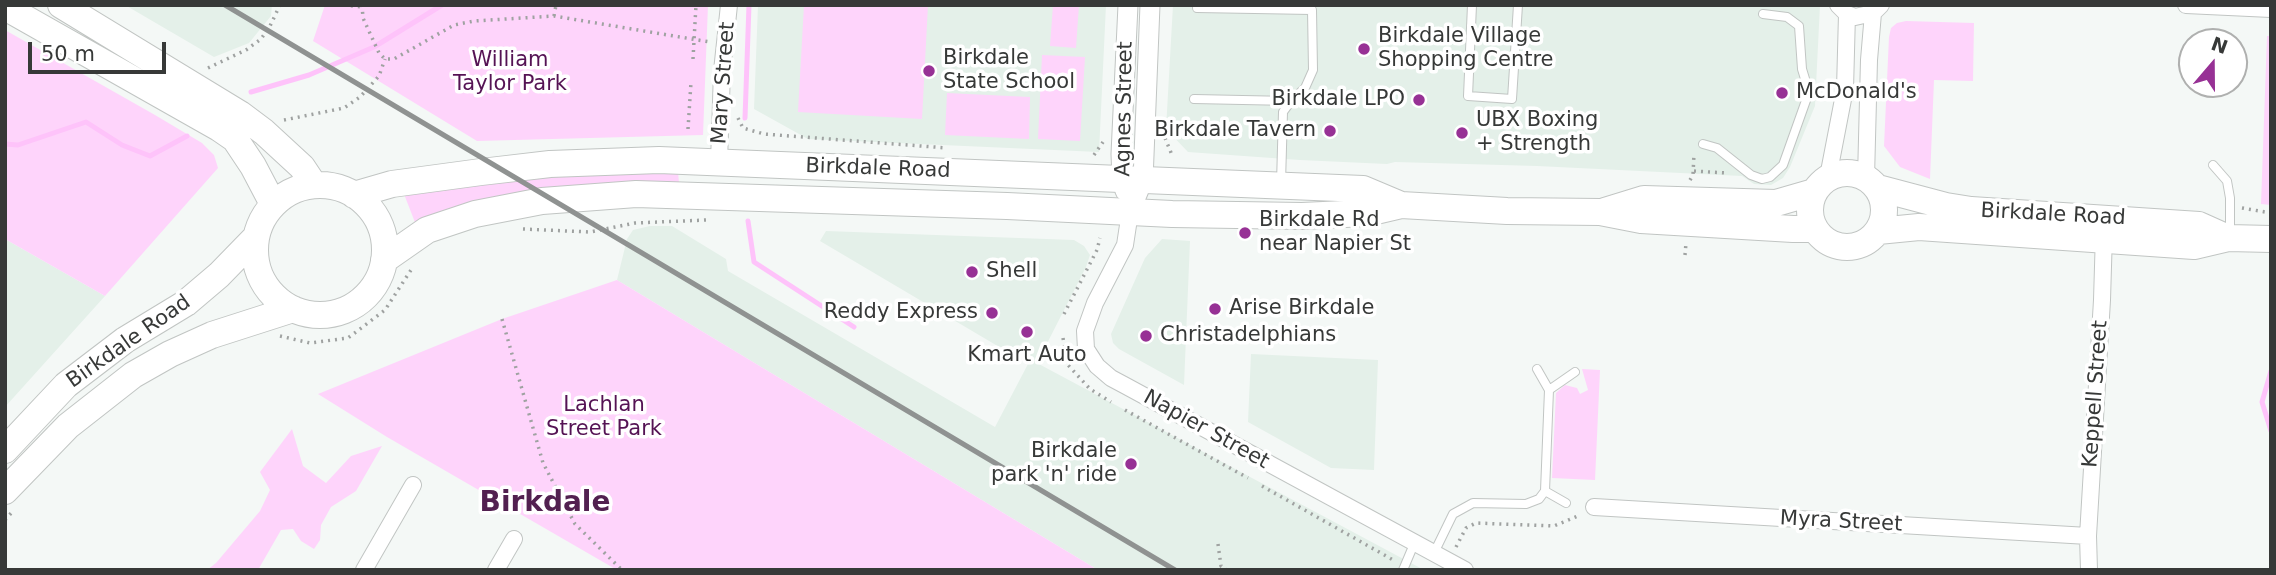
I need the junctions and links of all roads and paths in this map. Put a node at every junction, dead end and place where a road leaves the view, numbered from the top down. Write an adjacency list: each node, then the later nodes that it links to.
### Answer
1 (61, 5): 31 (main road)
2 (280, 5): 25 (path)
3 (344, 5): 13 (path)
4 (556, 5): 20 (path)
5 (696, 5): 21 (path)
6 (729, 5): 22 (street, Mary Street)
7 (1128, 5): 38 (street, Agnes Street)
8 (1150, 5): 38 (street, Agnes Street)
9 (1472, 5): 10 (lane)
10 (1518, 5)
11 (2186, 5): 17 (street)
12 (5, 6): 45 (main road)
13 (362, 6): 23 (path)
14 (1236, 7): 15 (lane); 29 (lane)
15 (1198, 8)
16 (1877, 9): 18 (street); 40 (street)
17 (2271, 9)
18 (1842, 10): 43 (street)
19 (1763, 14): 32 (lane)
20 (554, 16): 21 (path); 23 (path)
21 (695, 40): 22 (path); 24 (path)
22 (726, 44): 27 (street, Mary Street)
23 (385, 59): 31 (path)
24 (693, 59)
25 (201, 72)
26 (691, 82): 30 (path)
27 (722, 90): 33 (path); 35 (street, Mary Street)
28 (1194, 99): 29 (lane)
29 (1291, 101): 42 (lane)
30 (688, 129)
31 (264, 132): 41 (main road)
32 (1703, 144)
33 (951, 148)
34 (1085, 158): 38 (path)
35 (719, 162): 38 (main road, Birkdale Road); 44 (main road, Birkdale Road)
36 (1724, 164): 39 (path)
37 (2213, 165): 56 (lane)
38 (1129, 171): 42 (main road, Birkdale Road); 47 (street, Agnes Street)
39 (1693, 171)
40 (1872, 183): 43 (main road); 52 (main road, Birkdale Road); 53 (main road)
41 (314, 185): 44 (main road); 45 (main road)
42 (1281, 185): 46 (main road, Birkdale Road)
43 (1821, 185): 48 (main road, Birkdale Road); 51 (main road)
44 (354, 195): 58 (main road)
45 (273, 204): 54 (main road)
46 (1401, 205): 47 (main road, Birkdale Road); 48 (main road, Birkdale Road)
47 (1130, 212): 58 (main road, Birkdale Road); 80 (street, Napier Street)
48 (1600, 212): 51 (main road, Birkdale Road)
49 (714, 219): 50 (path)
50 (518, 228)
51 (1815, 229): 53 (main road)
52 (2104, 229): 53 (main road, Birkdale Road); 56 (main road, Birkdale Road); 77 (street, Keppell Street)
53 (1878, 231)
54 (256, 237): 60 (main road); 68 (main road, Birkdale Road)
55 (1100, 238): 61 (path)
56 (2229, 238): 57 (main road, Birkdale Road)
57 (2271, 239)
58 (384, 260): 60 (main road)
59 (415, 264): 63 (path)
60 (293, 309): 73 (main road, Birkdale Road)
61 (1064, 314)
62 (502, 319): 86 (path)
63 (270, 336)
64 (1537, 369): 66 (lane)
65 (1576, 372): 66 (lane)
66 (1549, 390): 72 (lane)
67 (1125, 410): 69 (path)
68 (5, 450)
69 (1248, 478)
70 (413, 485): 84 (street)
71 (1262, 486): 83 (path)
72 (1545, 491): 74 (lane); 81 (lane)
73 (12, 498): 76 (path)
74 (1566, 503)
75 (1594, 507): 77 (street, Myra Street); 82 (path)
76 (5, 520)
77 (2088, 536): 90 (street, Keppell Street)
78 (514, 539): 85 (street)
79 (1218, 544): 87 (path)
80 (1415, 544): 81 (street, Napier Street); 88 (lane)
81 (1434, 553): 82 (street, Napier Street)
82 (1450, 561): 89 (street, Napier Street)
83 (1397, 562)
84 (364, 570)
85 (496, 570)
86 (622, 570)
87 (1227, 570)
88 (1403, 570)
89 (1465, 570)
90 (2089, 570)

